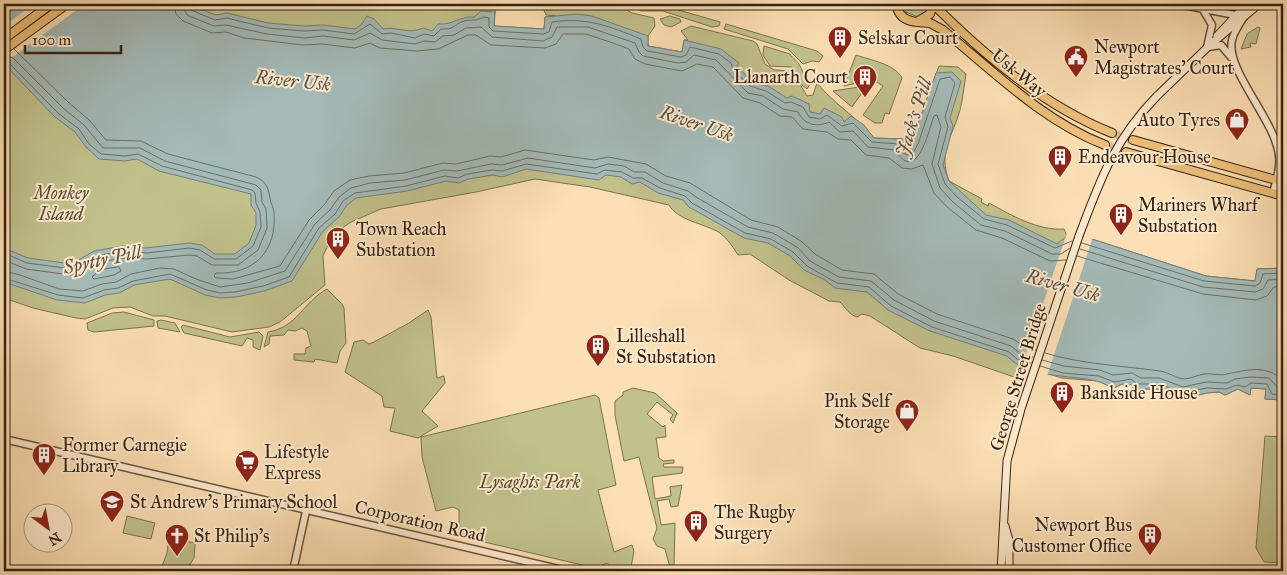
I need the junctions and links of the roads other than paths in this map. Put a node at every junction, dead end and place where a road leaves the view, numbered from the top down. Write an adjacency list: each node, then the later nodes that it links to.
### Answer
1 (52, 4): 13 (main road)
2 (67, 4): 15 (main road)
3 (896, 4): 12 (main road, Usk Way)
4 (933, 4): 12 (main road); 17 (main road, Usk Way)
5 (1178, 4): 9 (street)
6 (1247, 4): 10 (main road)
7 (1252, 4): 11 (street)
8 (1259, 4): 11 (main road)
9 (1202, 8): 10 (street); 14 (street)
10 (1235, 15): 14 (main road)
11 (1246, 17): 14 (main road); 16 (street)
12 (917, 22): 19 (main road, Usk Way)
13 (4, 39)
14 (1209, 46): 16 (street); 26 (main road, George Street Bridge, bridge)
15 (4, 50)
16 (1232, 58): 21 (street)
17 (1112, 132)
18 (1133, 140): 21 (main road)
19 (1105, 145)
20 (1126, 152): 22 (main road)
21 (1280, 181): 22 (street)
22 (1272, 193): 23 (main road)
23 (1283, 196)
24 (4, 439): 25 (street, Corporation Road)
25 (306, 510): 27 (street); 28 (street, Corporation Road)
26 (1005, 523): 29 (main road, George Street Bridge); 30 (main road, George Street Bridge)
27 (293, 571)
28 (567, 571)
29 (1001, 571)
30 (1009, 571)

